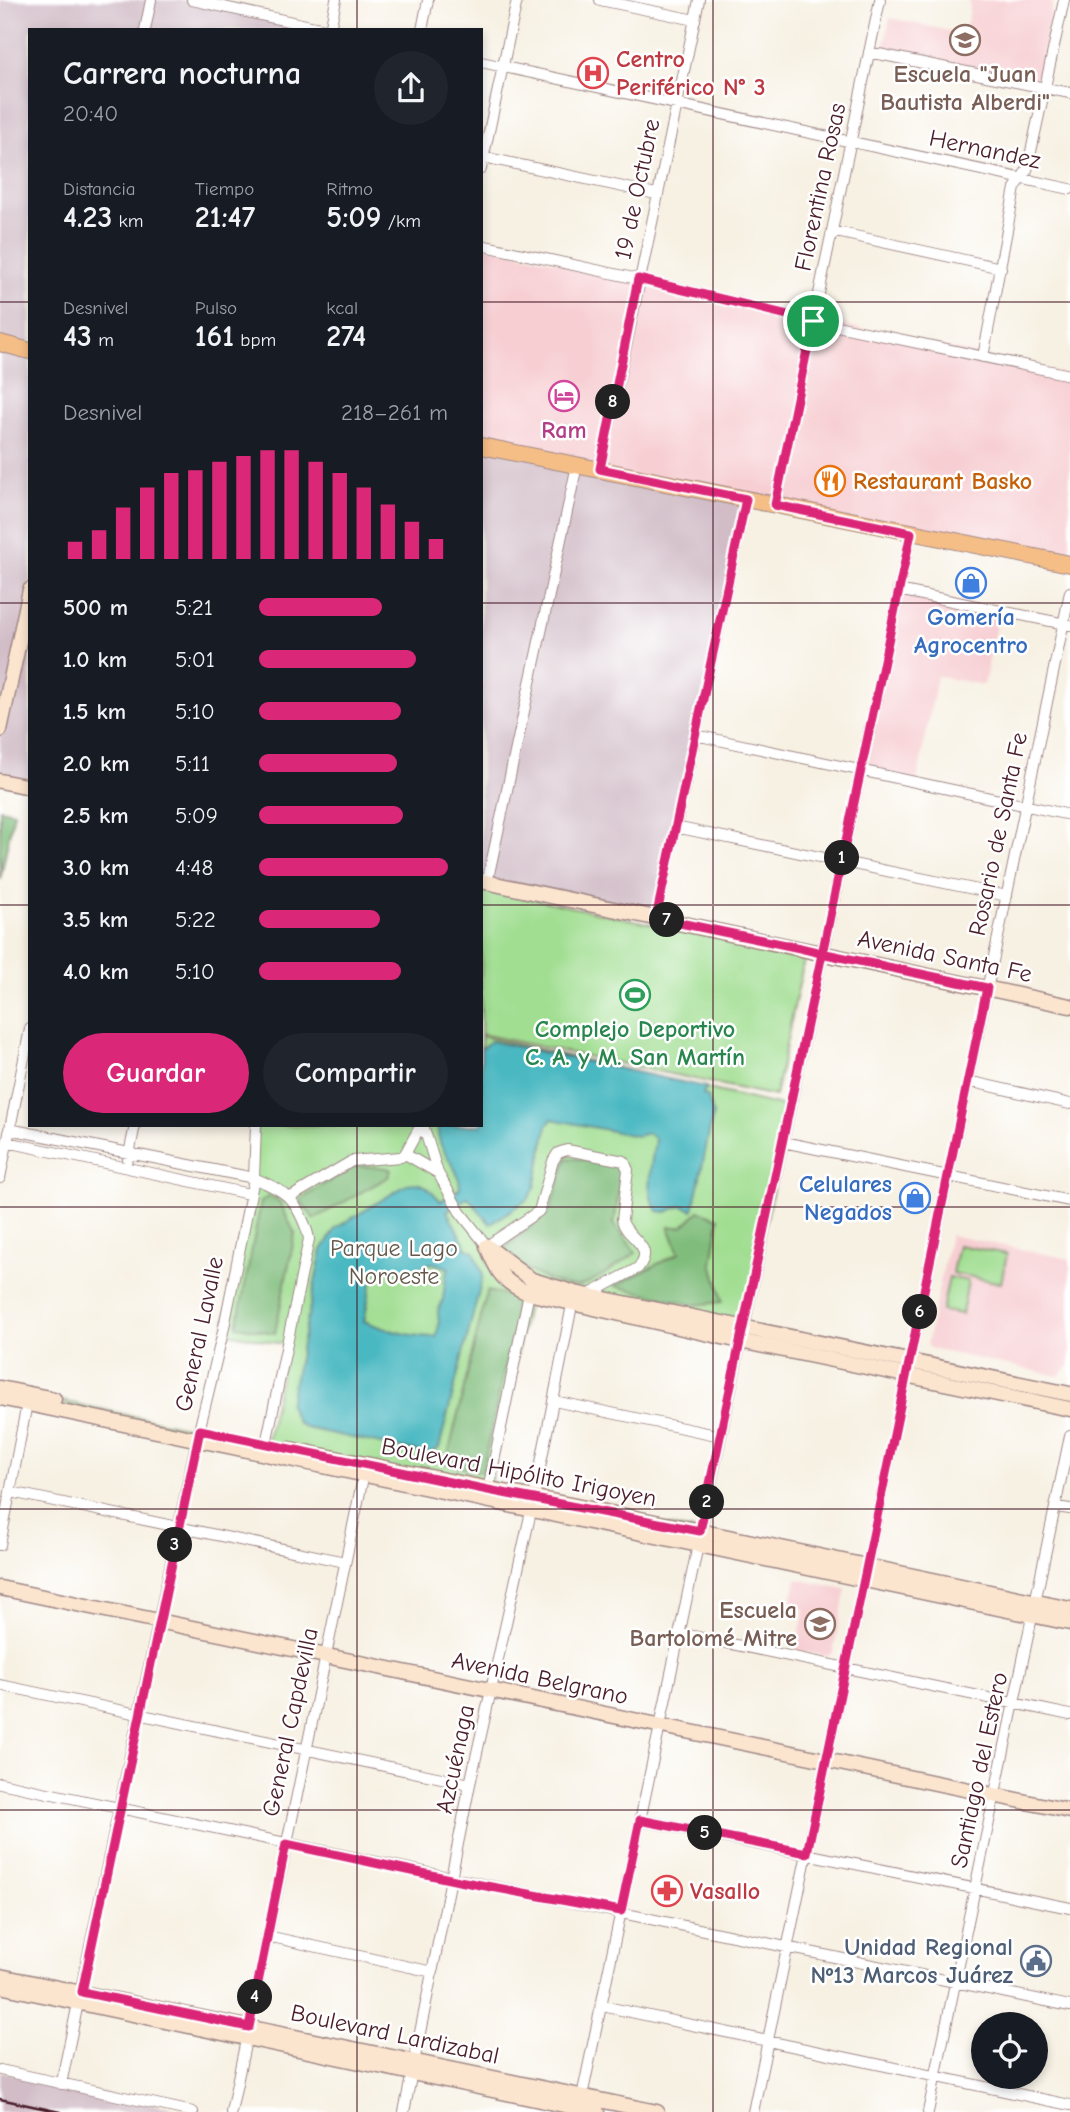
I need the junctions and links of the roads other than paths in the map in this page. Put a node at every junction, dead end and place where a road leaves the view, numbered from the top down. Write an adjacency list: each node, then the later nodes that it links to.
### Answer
1 (152, 0): 11 (street)
2 (192, 0): 12 (street)
3 (336, 0): 13 (street)
4 (428, 0): 14 (street)
5 (517, 0): 17 (street)
6 (600, 0): 10 (street)
7 (699, 0): 10 (street, 19 de Octubre)
8 (880, 0): 15 (street, Florentina Rosas)
9 (1064, 0): 18 (street)
10 (695, 20): 20 (street, 19 de Octubre)
11 (145, 28)
12 (321, 28)
13 (330, 28)
14 (422, 28)
15 (869, 52): 18 (street); 21 (street, Florentina Rosas)
16 (483, 62): 17 (street, Hernandez)
17 (503, 67): 20 (street, Hernandez); 22 (street)
18 (1046, 88): 19 (street); 23 (street)
19 (1070, 93)
20 (677, 104): 21 (street, Hernandez); 25 (street, 19 de Octubre)
21 (850, 141): 23 (street, Hernandez); 26 (street, Florentina Rosas)
22 (483, 156): 25 (street)
23 (1023, 179): 24 (street, Hernandez); 28 (street)
24 (1070, 189)
25 (656, 194): 29 (street, 19 de Octubre)
26 (832, 231): 28 (street); 30 (street, Florentina Rosas)
27 (483, 245): 29 (street)
28 (1001, 268): 33 (street)
29 (638, 279): 30 (street); 37 (street, 19 de Octubre)
30 (813, 321): 33 (street); 39 (street, Florentina Rosas)
31 (0, 343): 32 (main road)
32 (28, 350)
33 (983, 356): 34 (street)
34 (1070, 375)
35 (483, 446): 36 (main road)
36 (577, 465): 37 (main road); 55 (street)
37 (600, 469): 38 (main road)
38 (746, 499): 39 (main road); 47 (street)
39 (775, 505): 40 (main road)
40 (911, 533): 41 (main road); 42 (street)
41 (1070, 564)
42 (898, 590): 45 (street); 48 (street)
43 (1070, 592): 45 (street, Rosario de Santa Fe)
44 (28, 599): 46 (street)
45 (1067, 625): 51 (street, Rosario de Santa Fe)
46 (0, 730)
47 (695, 734): 48 (street); 53 (street)
48 (860, 769): 51 (street); 54 (street)
49 (0, 781): 50 (street)
50 (28, 787)
51 (1025, 805): 52 (street); 56 (street, Rosario de Santa Fe)
52 (1070, 815)
53 (675, 827): 54 (street); 57 (street)
54 (842, 860): 56 (street); 58 (street)
55 (484, 882): 57 (street, Avenida Santa Fe)
56 (1007, 896): 59 (street, Rosario de Santa Fe)
57 (656, 918): 58 (street, Avenida Santa Fe)
58 (821, 953): 59 (street, Avenida Santa Fe); 70 (street)
59 (987, 988): 60 (street, Avenida Santa Fe); 62 (street, Rosario de Santa Fe)
60 (1070, 1006)
61 (28, 1039): 68 (street)
62 (968, 1082): 63 (street); 75 (street, Rosario de Santa Fe)
63 (1070, 1104)
64 (135, 1127): 71 (street)
65 (256, 1127): 77 (street, General Lavalle)
66 (421, 1127): 72 (street)
67 (423, 1127): 74 (street)
68 (9, 1129): 69 (street); 71 (street)
69 (7, 1142): 73 (street); 76 (street)
70 (783, 1142): 75 (street); 84 (street)
71 (130, 1153): 73 (street); 77 (street)
72 (405, 1154): 74 (street); 79 (street)
73 (127, 1166): 78 (street)
74 (438, 1173): 81 (street)
75 (948, 1175): 80 (street); 85 (street, Rosario de Santa Fe)
76 (0, 1178)
77 (254, 1178): 78 (street, General Lavalle); 79 (street)
78 (249, 1194): 92 (street, General Lavalle)
79 (289, 1198): 95 (street)
80 (1070, 1201)
81 (486, 1246): 82 (street); 83 (street)
82 (530, 1287): 83 (street); 97 (street)
83 (578, 1298): 84 (street); 90 (street, Azcuénaga)
84 (742, 1333): 85 (street); 93 (street)
85 (908, 1368): 87 (street); 91 (street); 106 (street, Rosario de Santa Fe)
86 (0, 1388): 89 (street, Boulevard Hipólito Irigoyen)
87 (1070, 1394)
88 (0, 1398): 89 (street, Boulevard Hipólito Irigoyen)
89 (28, 1399): 92 (street, Boulevard Hipólito Irigoyen); 98 (street)
90 (554, 1401): 93 (street); 99 (street, Azcuénaga)
91 (1070, 1409)
92 (198, 1435): 95 (street, Boulevard Hipólito Irigoyen); 96 (street, Boulevard Hipólito Irigoyen); 102 (street, General Lavalle)
93 (721, 1436): 103 (street)
94 (1070, 1436): 100 (street, Santiago del Estero)
95 (266, 1444): 96 (street, Boulevard Hipólito Irigoyen)
96 (365, 1470): 97 (street, Boulevard Hipólito Irigoyen); 99 (street, Boulevard Hipólito Irigoyen); 105 (street, General Capdevilla)
97 (488, 1490): 99 (street, Boulevard Hipólito Irigoyen)
98 (11, 1492): 102 (street); 104 (street)
99 (533, 1504): 103 (street, Boulevard Hipólito Irigoyen); 116 (street, Azcuénaga)
100 (1056, 1507): 101 (street); 108 (street, Santiago del Estero)
101 (1070, 1510)
102 (178, 1528): 105 (street); 110 (street, General Lavalle)
103 (699, 1538): 106 (street, Boulevard Hipólito Irigoyen); 112 (street)
104 (0, 1545)
105 (345, 1562): 113 (street, General Capdevilla)
106 (865, 1573): 108 (street, Boulevard Hipólito Irigoyen); 114 (street, Rosario de Santa Fe)
107 (0, 1588): 110 (street, Avenida Belgrano)
108 (1034, 1608): 109 (street, Boulevard Hipólito Irigoyen); 111 (street, Boulevard Hipólito Irigoyen); 117 (street, Santiago del Estero)
109 (1070, 1609)
110 (160, 1622): 113 (street, Avenida Belgrano); 118 (street, General Lavalle)
111 (1070, 1623)
112 (679, 1633): 114 (street); 120 (street)
113 (324, 1657): 116 (street, Avenida Belgrano); 121 (street, General Capdevilla)
114 (846, 1668): 117 (street); 122 (street, Rosario de Santa Fe)
115 (0, 1685): 118 (street)
116 (491, 1690): 120 (street, Avenida Belgrano); 124 (street, Azcuénaga)
117 (1013, 1703): 119 (street); 125 (street, Santiago del Estero)
118 (140, 1714): 121 (street); 126 (street, General Lavalle)
119 (1070, 1715)
120 (661, 1726): 122 (street, Avenida Belgrano); 128 (street)
121 (305, 1749): 124 (street); 129 (street, General Capdevilla)
122 (827, 1760): 125 (street, Avenida Belgrano); 130 (street, Rosario de Santa Fe)
123 (0, 1783): 126 (street)
124 (471, 1784): 131 (street, Azcuénaga)
125 (995, 1796): 127 (street, Avenida Belgrano); 132 (street, Santiago del Estero)
126 (119, 1809): 129 (street); 141 (street, General Lavalle)
127 (1070, 1811)
128 (640, 1820): 130 (street); 134 (street)
129 (286, 1844): 131 (street); 135 (street, General Capdevilla)
130 (807, 1853): 132 (street); 136 (street, Rosario de Santa Fe)
131 (451, 1879): 134 (street); 137 (street, Azcuénaga)
132 (976, 1889): 133 (street); 139 (street, Santiago del Estero)
133 (1070, 1908)
134 (621, 1911): 136 (street); 142 (street)
135 (267, 1936): 137 (street); 144 (street, General Capdevilla)
136 (788, 1947): 139 (street); 145 (street, Rosario de Santa Fe)
137 (433, 1972): 146 (street, Azcuénaga)
138 (0, 1976): 141 (street, Boulevard Lardizabal)
139 (955, 1982): 143 (street); 148 (street, Santiago del Estero)
140 (0, 1986): 141 (street, Boulevard Lardizabal)
141 (81, 1997): 144 (street, Boulevard Lardizabal); 149 (street, General Lavalle)
142 (602, 2006): 145 (street); 151 (street)
143 (1070, 2006)
144 (248, 2032): 146 (street, Boulevard Lardizabal); 153 (street, General Capdevilla)
145 (768, 2041): 148 (street); 157 (street, Rosario de Santa Fe)
146 (413, 2067): 151 (street, Boulevard Lardizabal); 154 (street, Azcuénaga)
147 (0, 2070): 149 (street)
148 (936, 2076): 150 (street); 158 (street, Santiago del Estero)
149 (61, 2084): 152 (street)
150 (1070, 2105)
151 (580, 2106): 155 (street, Boulevard Lardizabal); 156 (street, Boulevard Lardizabal)
152 (193, 2112)
153 (231, 2112)
154 (404, 2112)
155 (597, 2112)
156 (657, 2112)
157 (753, 2112)
158 (928, 2112)

